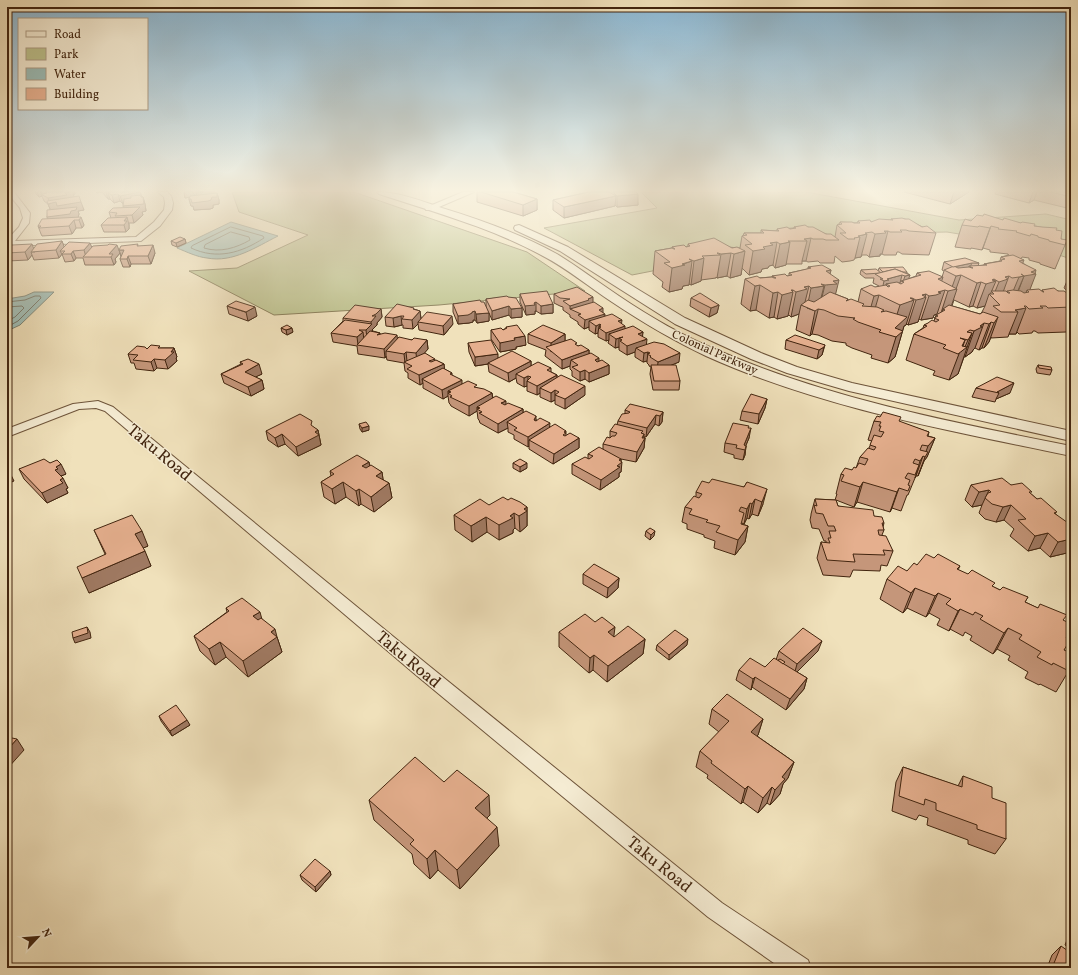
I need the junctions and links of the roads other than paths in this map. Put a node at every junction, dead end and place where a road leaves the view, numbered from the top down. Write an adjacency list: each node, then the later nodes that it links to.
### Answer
1 (139, 238): 4 (street)
2 (513, 238): 5 (street, Colonial Parkway)
3 (539, 238): 5 (street, Colonial Parkway)
4 (7, 244)
5 (750, 361): 7 (street, Colonial Parkway); 8 (street, Colonial Parkway)
6 (7, 433): 9 (street, Taku Road)
7 (1071, 436)
8 (1071, 451)
9 (800, 968)

